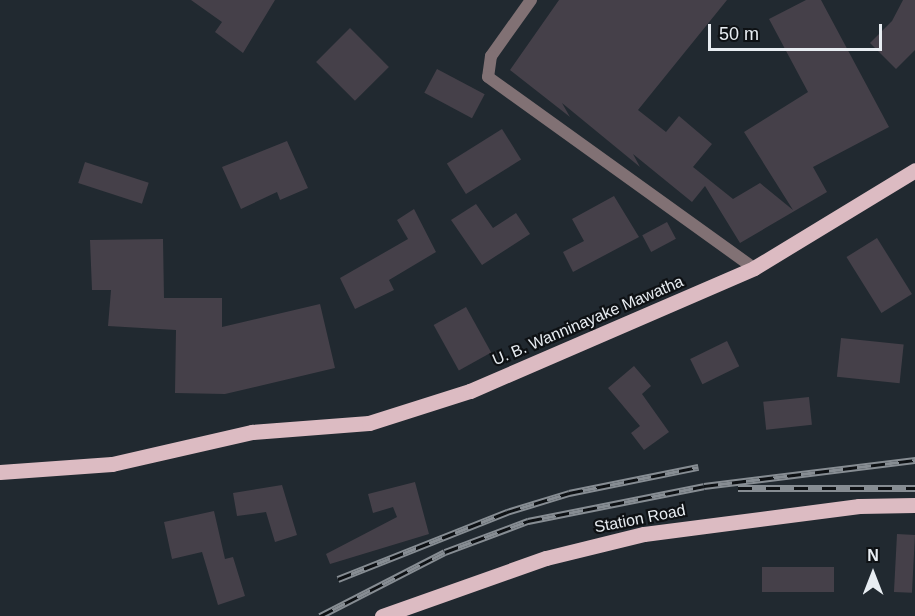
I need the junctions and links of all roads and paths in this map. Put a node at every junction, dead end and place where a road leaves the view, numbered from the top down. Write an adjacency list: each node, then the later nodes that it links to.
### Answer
1 (531, 0): 3 (street)
2 (915, 170): 3 (main road, U. B. Wanninayake Mawatha)
3 (754, 268): 4 (main road, U. B. Wanninayake Mawatha)
4 (0, 472)
5 (915, 505): 6 (main road, Station Road)
6 (382, 616)

